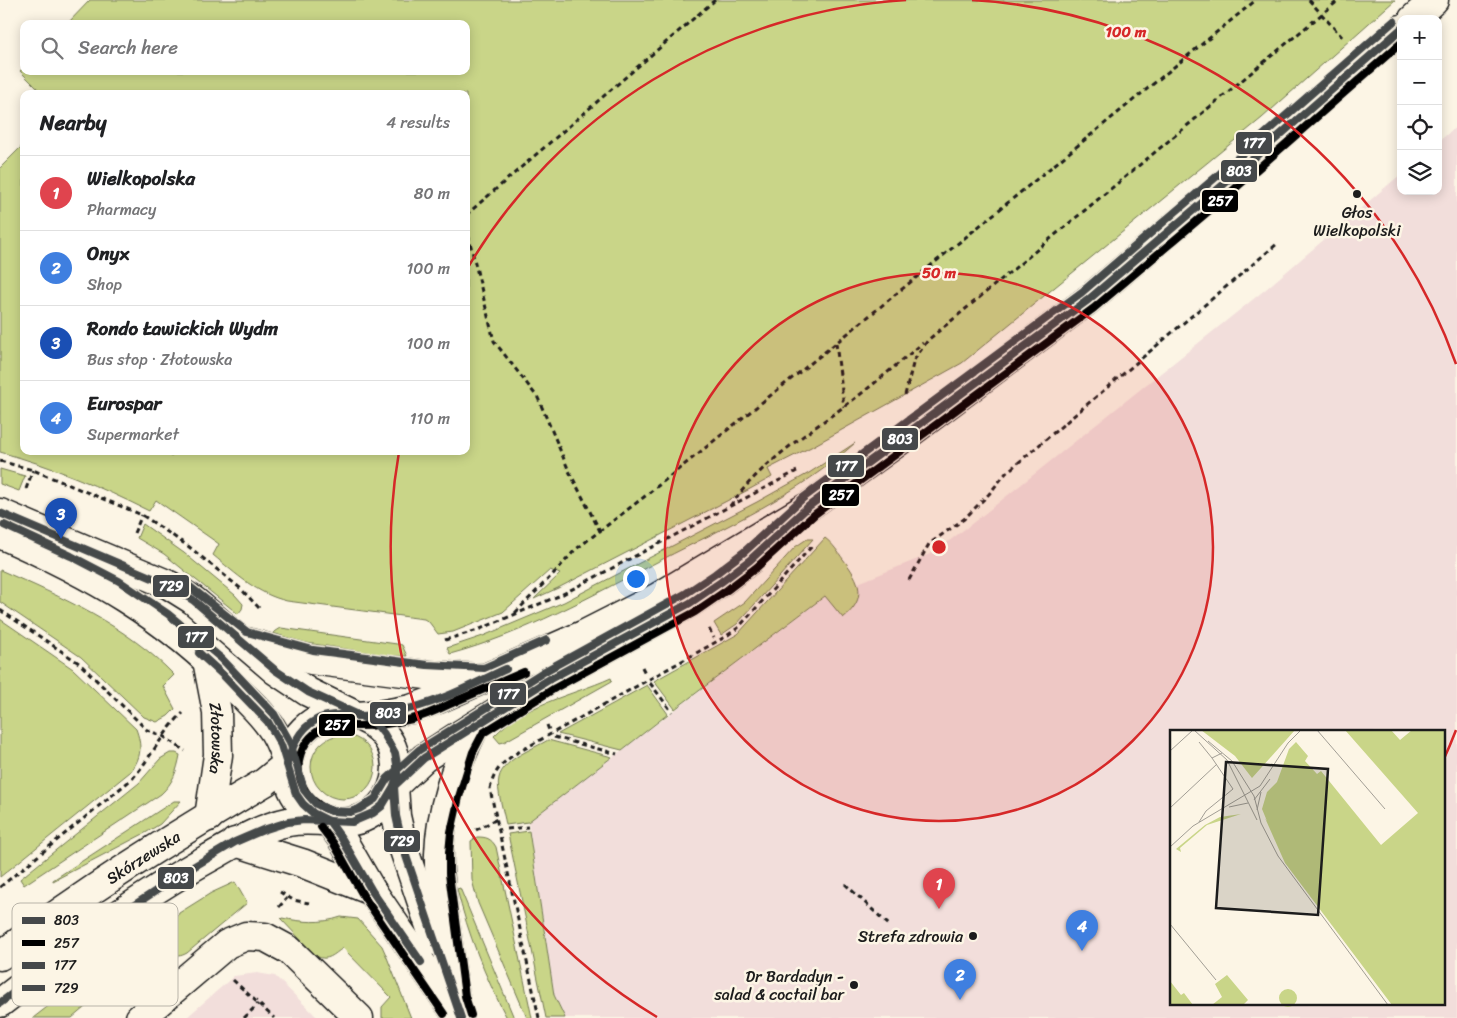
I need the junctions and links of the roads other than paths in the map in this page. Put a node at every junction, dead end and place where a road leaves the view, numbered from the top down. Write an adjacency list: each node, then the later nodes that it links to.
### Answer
1 (1434, 0): 2 (street)
2 (1417, 15)
3 (1397, 33): 4 (street)
4 (809, 506): 9 (street); 11 (street)
5 (0, 513): 7 (street)
6 (0, 534): 8 (street, Złotowska)
7 (242, 641): 9 (street); 10 (street)
8 (207, 660): 12 (street, Złotowska); 14 (street, Złotowska)
9 (486, 678): 10 (street)
10 (357, 716): 12 (street); 13 (street)
11 (475, 726): 13 (street); 26 (street)
12 (288, 764): 14 (street, Skórzewska); 15 (street)
13 (394, 786): 15 (street); 26 (street)
14 (209, 816): 18 (street, Skórzewska)
15 (329, 821): 16 (street, Skórzewska); 17 (street)
16 (236, 842): 17 (street); 19 (street, Skórzewska)
17 (372, 891): 26 (street)
18 (73, 903)
19 (137, 903)
20 (12, 947): 21 (street, Skórzewska)
21 (0, 956)
22 (178, 986): 28 (street)
23 (12, 994): 24 (street, Skórzewska)
24 (0, 1003)
25 (154, 1006): 27 (street)
26 (458, 1011)
27 (140, 1018)
28 (359, 1018)

